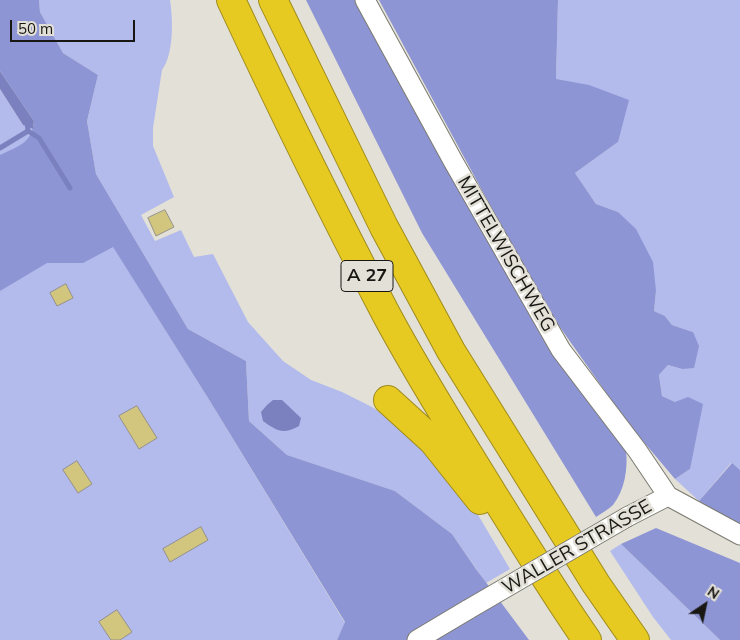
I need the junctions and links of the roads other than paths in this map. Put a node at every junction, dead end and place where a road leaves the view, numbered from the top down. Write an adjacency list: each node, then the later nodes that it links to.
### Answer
1 (230, 0): 7 (highway, A 27)
2 (273, 0): 8 (highway, A 27)
3 (365, 0): 5 (street, MITTELWISCHWEG)
4 (388, 400): 7 (highway)
5 (668, 496): 6 (street, WALLER STRASSE); 9 (street, WALLER STRASSE, bridge)
6 (740, 535)
7 (522, 541): 10 (highway, A 27)
8 (596, 584): 11 (highway, A 27); 12 (highway)
9 (417, 640)
10 (587, 640)
11 (635, 640)
12 (656, 640)

